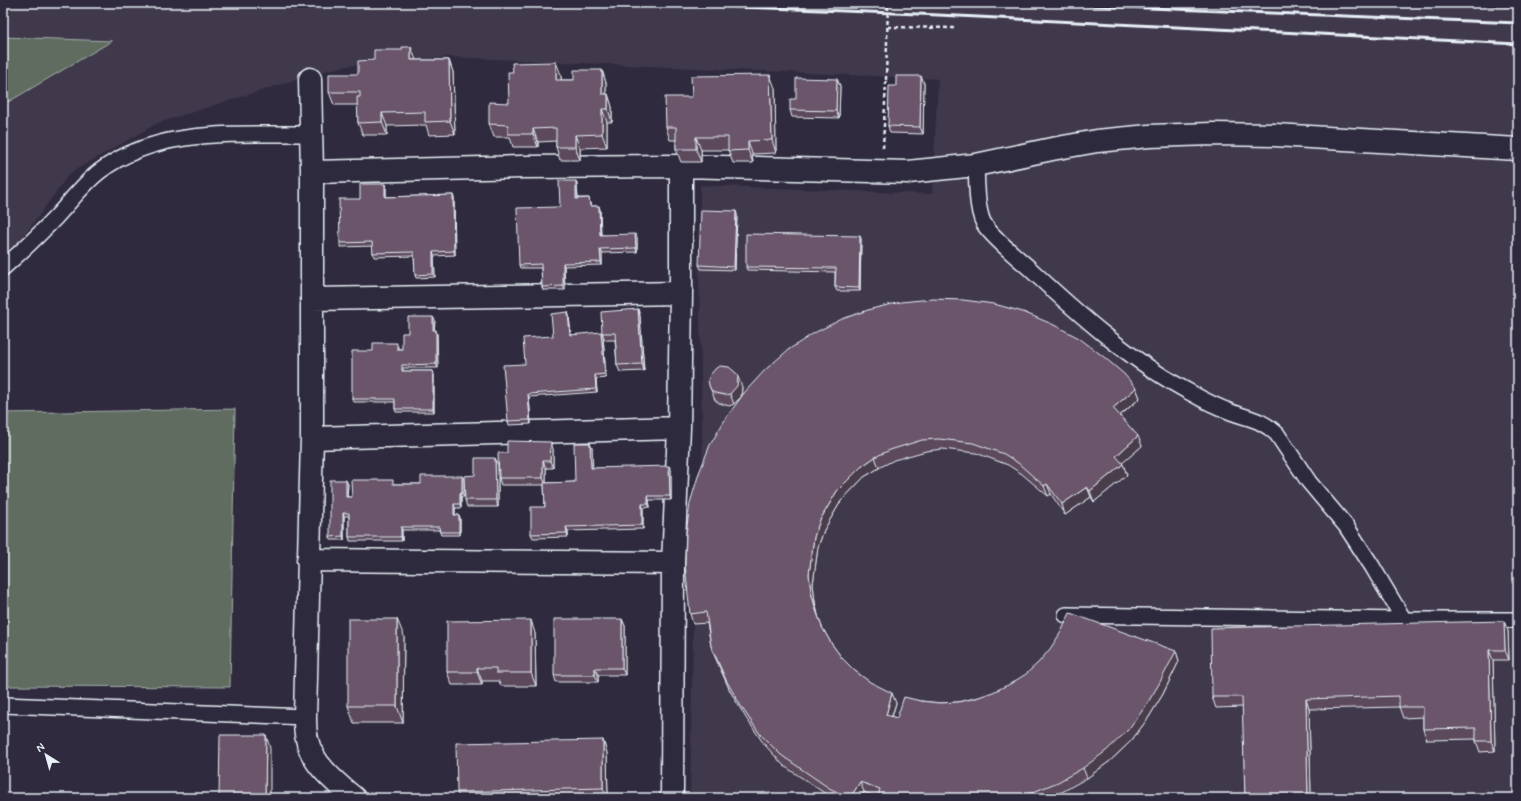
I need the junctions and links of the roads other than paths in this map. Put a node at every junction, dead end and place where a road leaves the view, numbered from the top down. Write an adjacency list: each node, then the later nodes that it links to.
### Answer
1 (310, 79): 2 (street)
2 (311, 134): 6 (street); 7 (lane)
3 (1518, 149): 4 (street)
4 (976, 165): 5 (street); 15 (lane)
5 (681, 166): 6 (street); 8 (street)
6 (312, 172): 9 (street)
7 (3, 268)
8 (681, 293): 9 (street); 10 (street)
9 (313, 299): 11 (street)
10 (679, 428): 11 (street); 13 (street)
11 (312, 438): 12 (street)
12 (308, 560): 13 (street); 18 (street)
13 (673, 563): 20 (street)
14 (1066, 616): 15 (lane)
15 (1404, 620): 16 (lane)
16 (1518, 620)
17 (3, 706): 18 (lane)
18 (305, 717): 19 (street)
19 (354, 798)
20 (672, 798)

